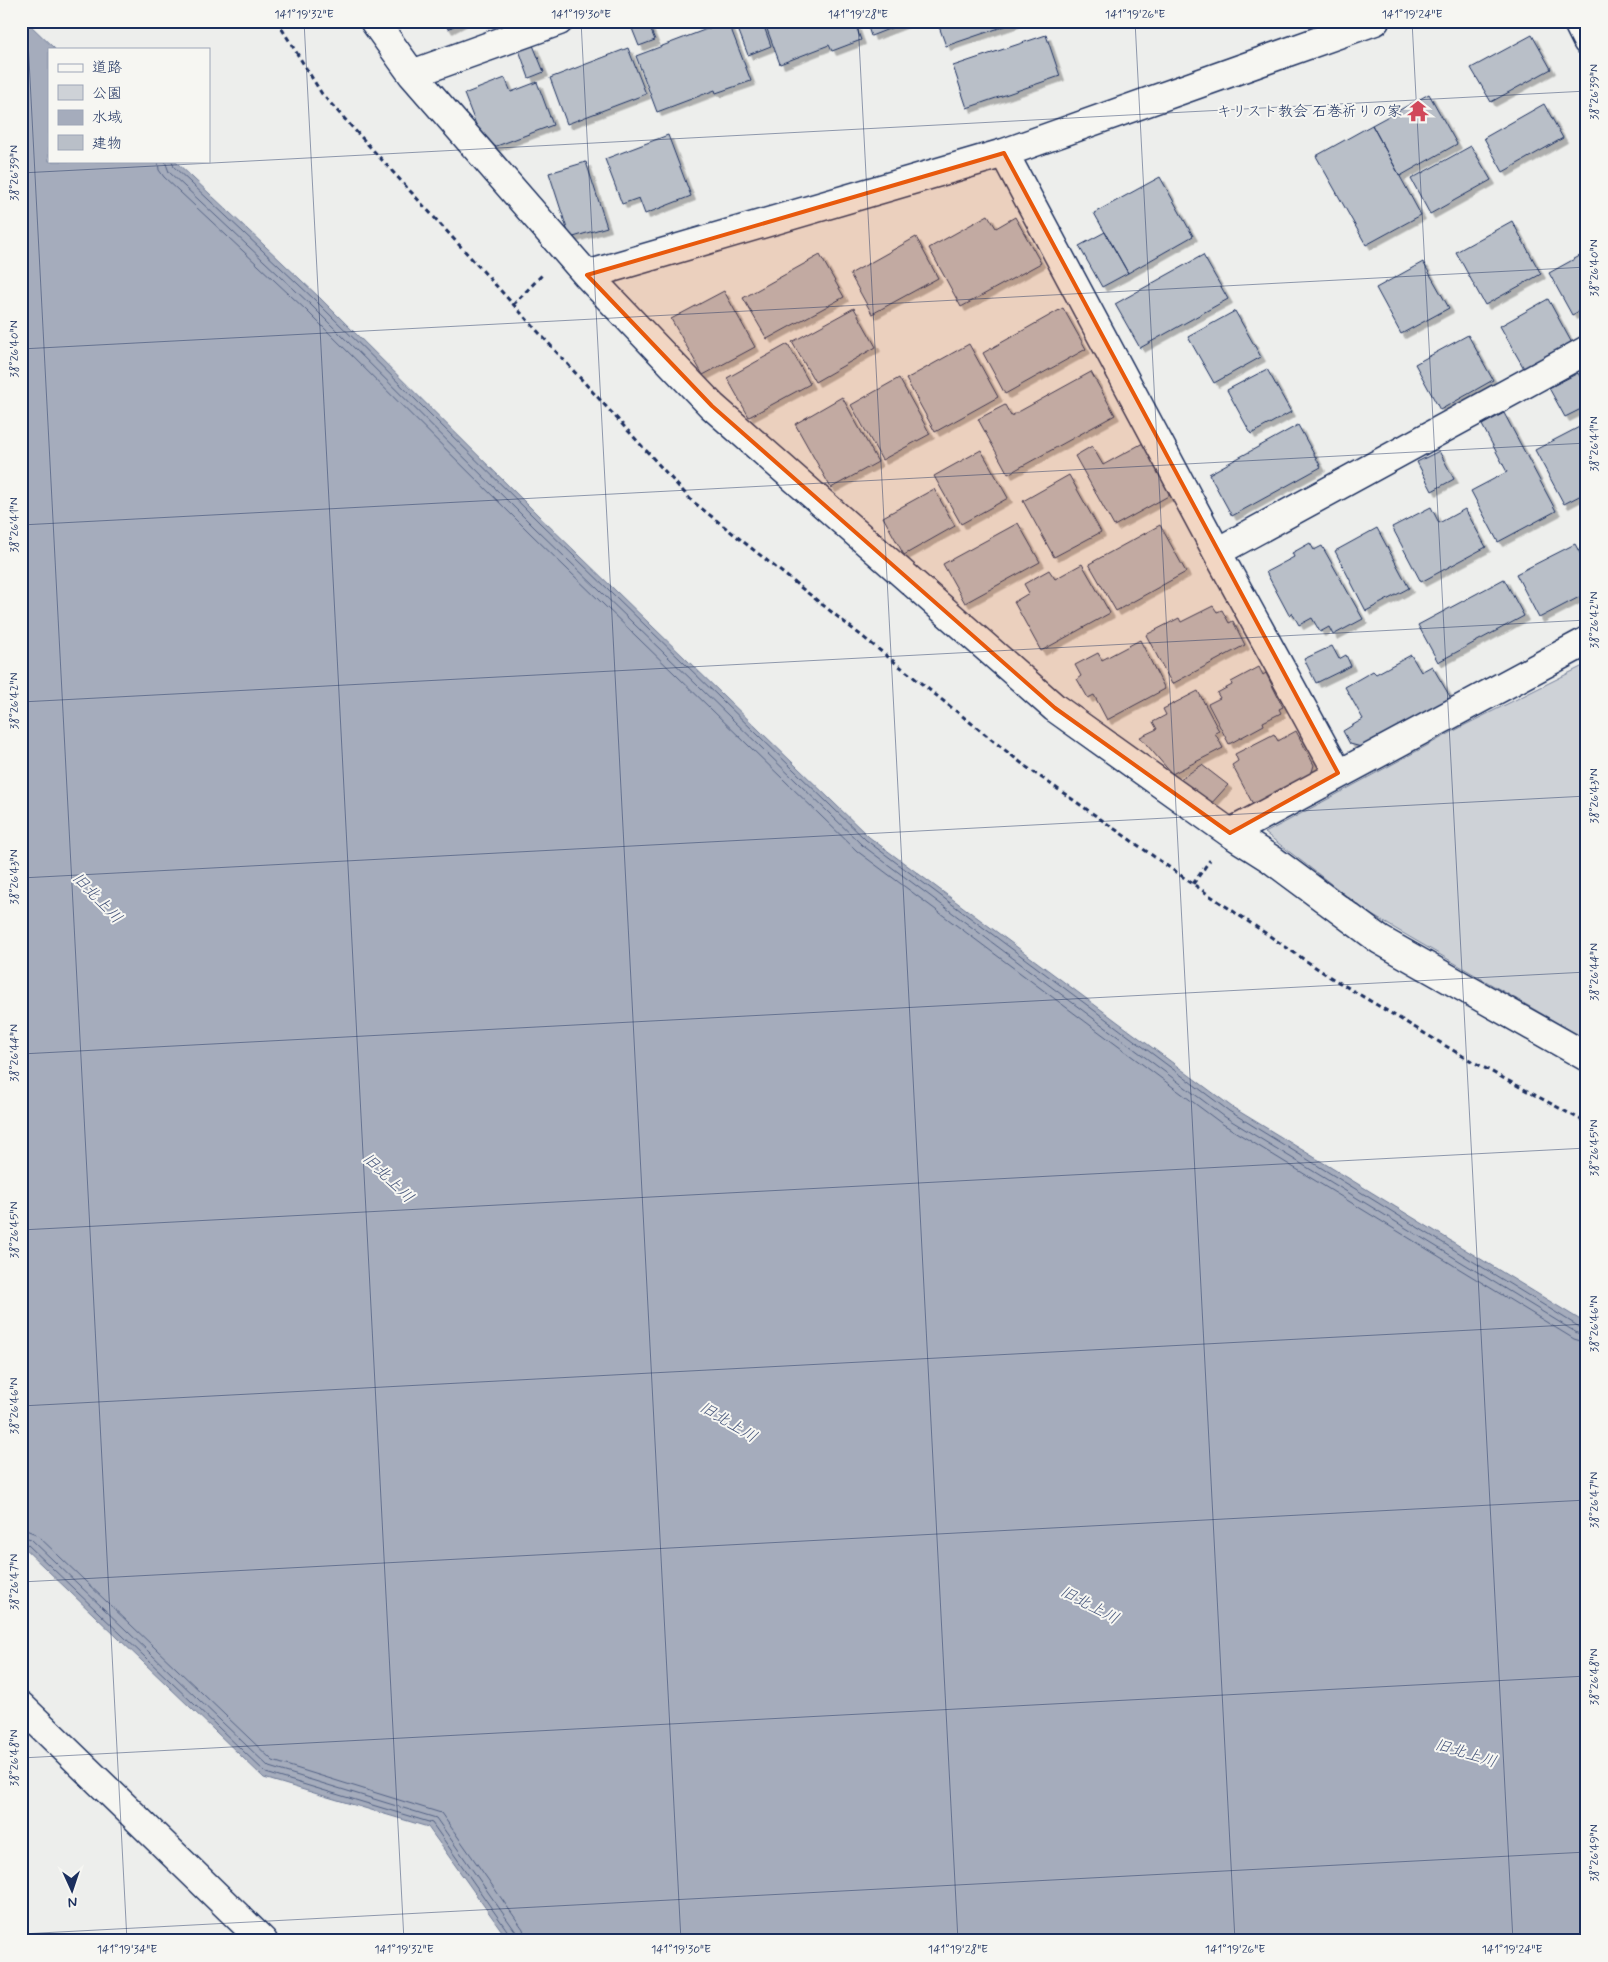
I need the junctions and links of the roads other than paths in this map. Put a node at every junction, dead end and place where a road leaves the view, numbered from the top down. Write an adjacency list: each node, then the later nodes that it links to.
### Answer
1 (374, 21): 6 (street)
2 (559, 21): 6 (street)
3 (1375, 21): 7 (street)
4 (1577, 21): 5 (street)
5 (1587, 41)
6 (412, 74): 8 (street)
7 (1004, 153): 8 (street); 10 (street)
8 (587, 275): 13 (street)
9 (1587, 350): 10 (street)
10 (1216, 552): 12 (street)
11 (1587, 641): 12 (street)
12 (1338, 773): 13 (street)
13 (1230, 833): 14 (street)
14 (1587, 1057)
15 (21, 1706): 16 (street)
16 (263, 1941)

